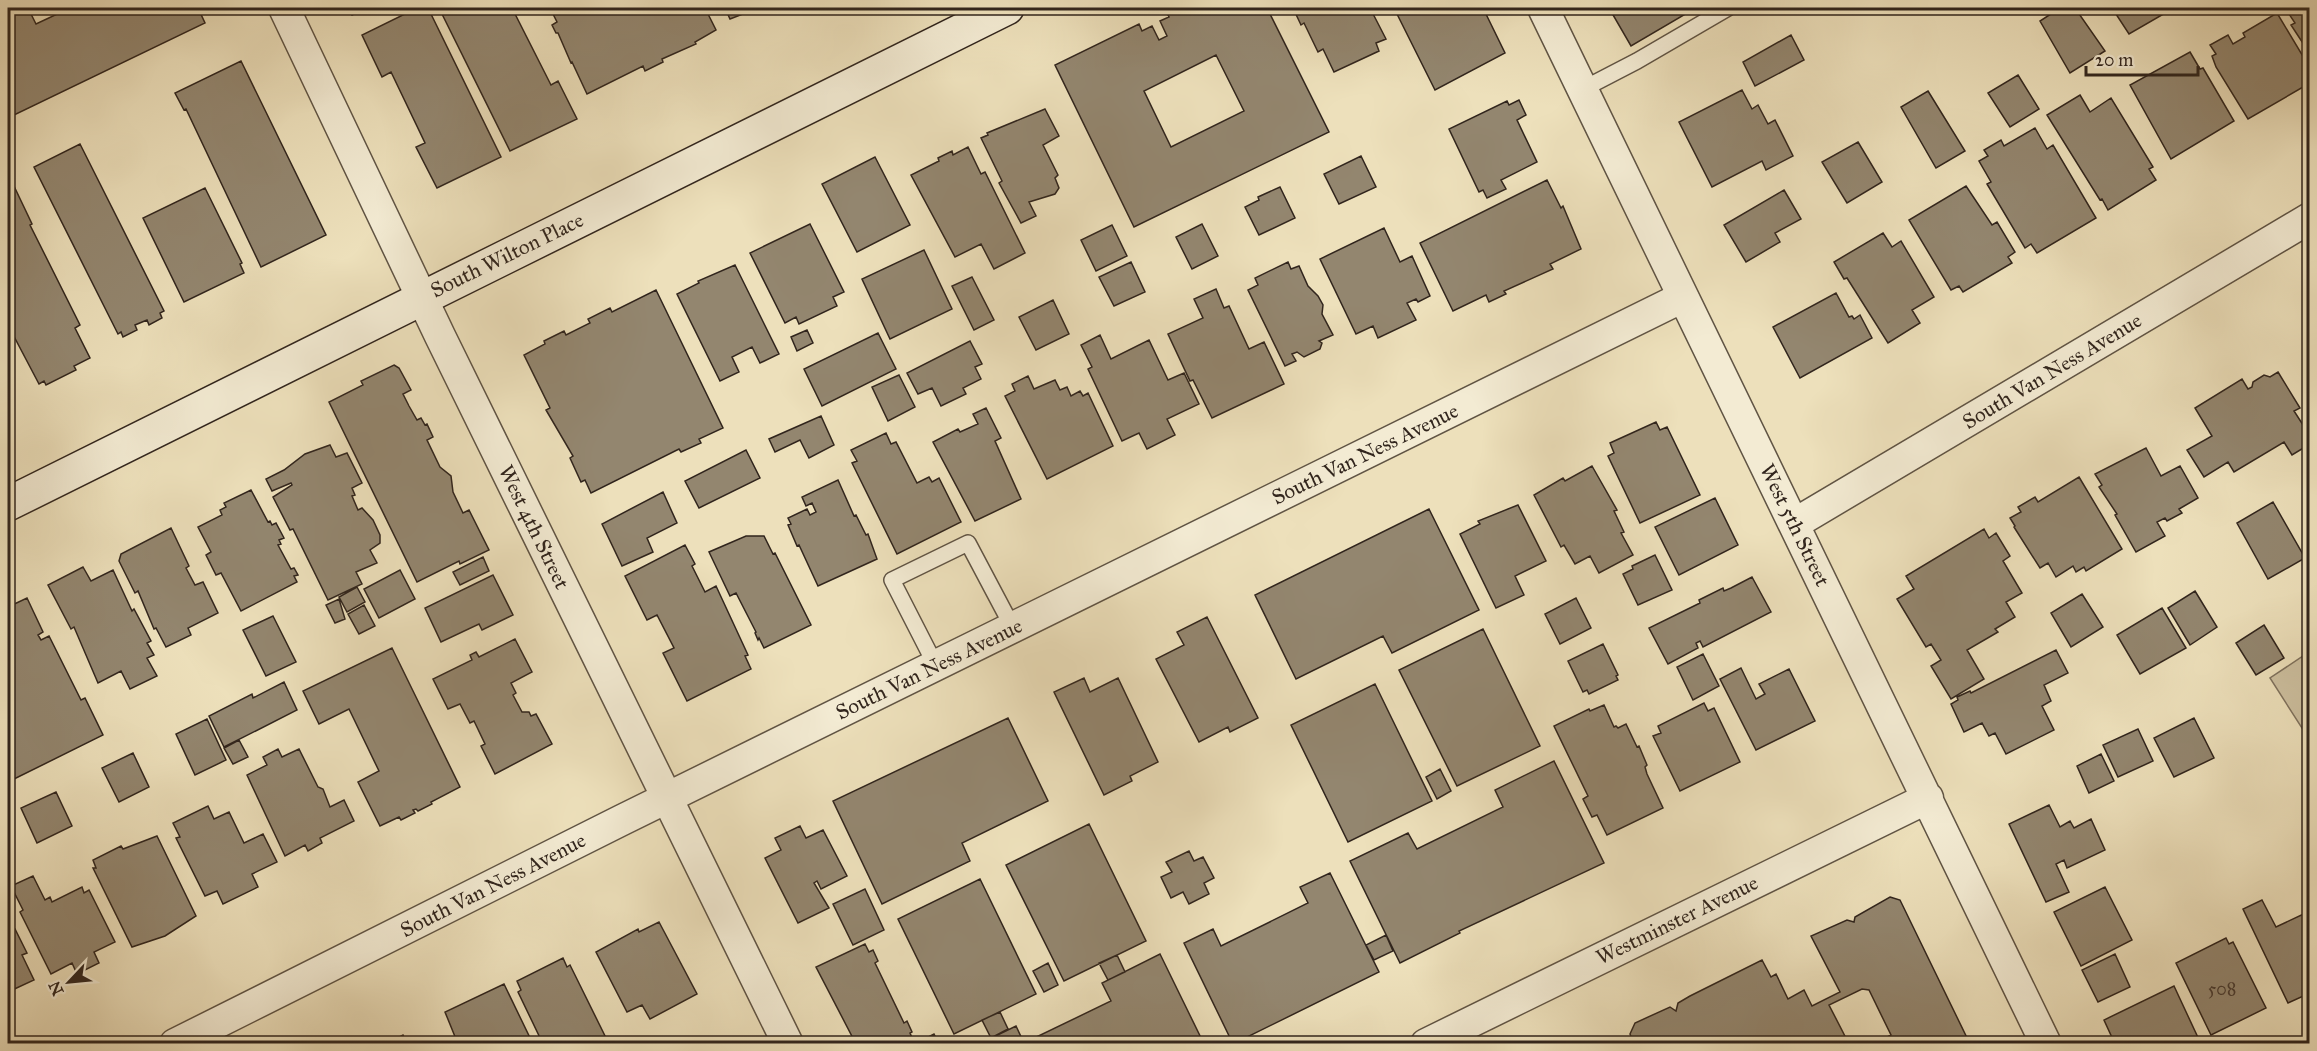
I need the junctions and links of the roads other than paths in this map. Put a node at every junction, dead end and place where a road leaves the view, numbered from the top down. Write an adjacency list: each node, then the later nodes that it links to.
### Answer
1 (284, 8): 7 (street, West 4th Street)
2 (1006, 8): 7 (main road, South Wilton Place)
3 (1543, 8): 5 (street, West 5th Street)
4 (1728, 8): 5 (lane)
5 (1583, 89): 8 (street, West 5th Street)
6 (2310, 218): 10 (street, South Van Ness Avenue)
7 (422, 297): 9 (main road, South Wilton Place); 13 (street, West 4th Street)
8 (1683, 297): 10 (street, West 5th Street); 11 (street, South Van Ness Avenue)
9 (8, 504)
10 (1794, 524): 14 (street, West 5th Street)
11 (1013, 628): 12 (street, South Van Ness Avenue); 12 (lane)
12 (936, 666): 13 (street, South Van Ness Avenue)
13 (667, 798): 15 (street, South Van Ness Avenue); 16 (street, West 4th Street)
14 (1928, 798): 17 (street, Westminster Avenue); 18 (street, West 5th Street)
15 (175, 1044)
16 (788, 1044)
17 (1426, 1044)
18 (2046, 1044)

